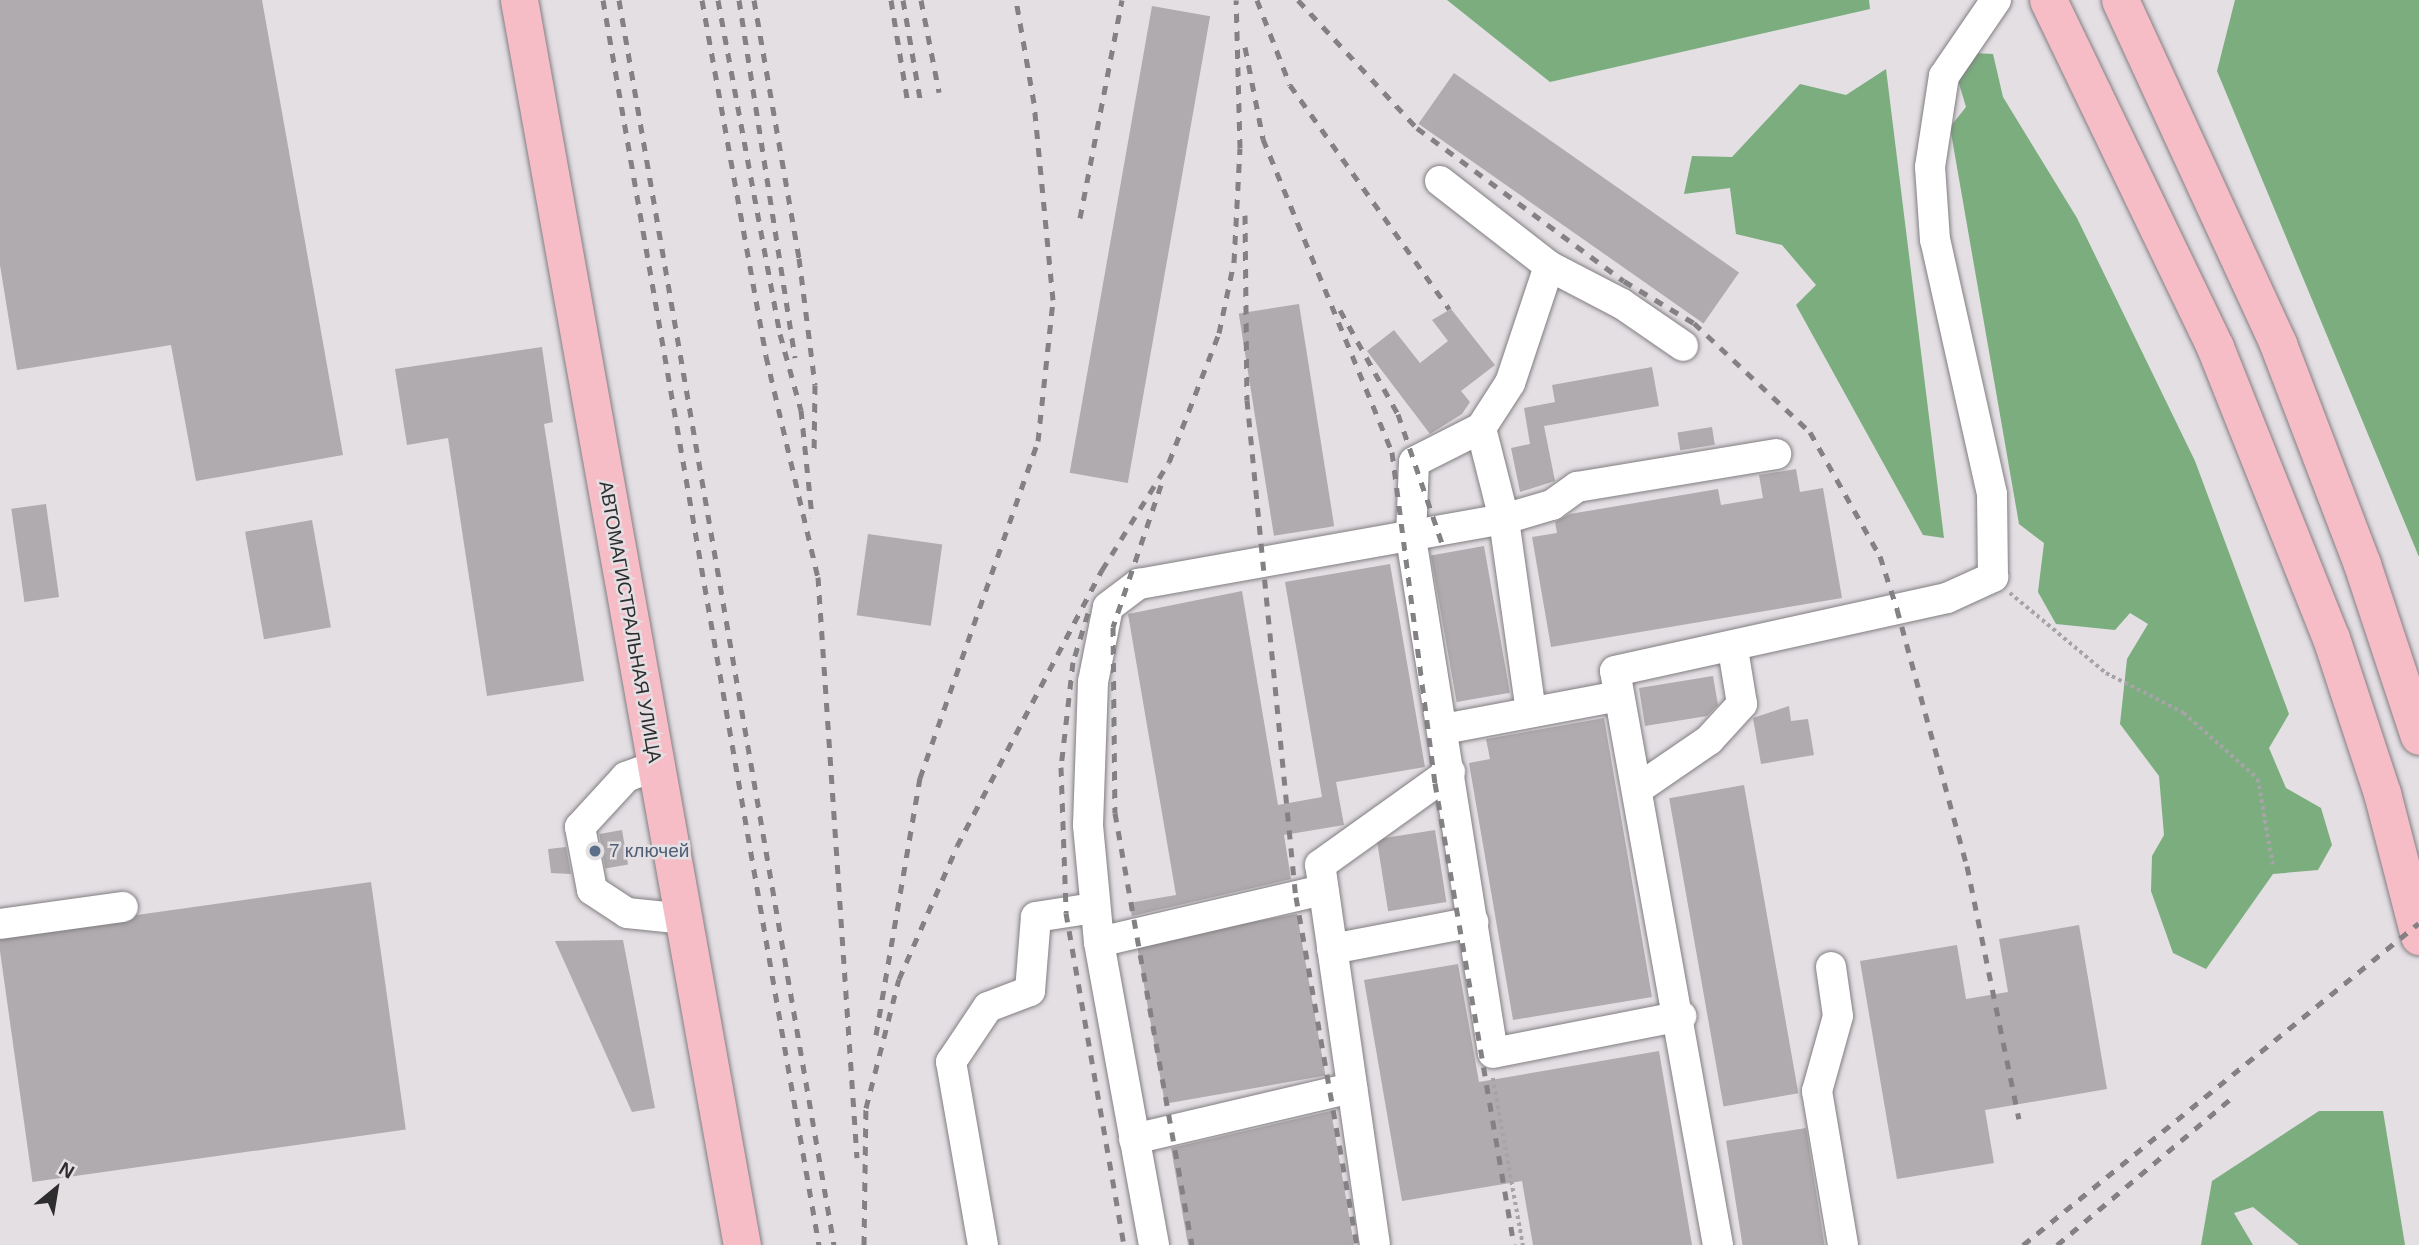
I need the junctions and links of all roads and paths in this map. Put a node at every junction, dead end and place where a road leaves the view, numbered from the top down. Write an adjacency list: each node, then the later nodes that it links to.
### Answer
1 (519, 0): 18 (main road, АВТОМАГИСТРАЛЬНАЯ УЛИЦА)
2 (1996, 0): 12 (lane)
3 (2048, 0): 28 (main road)
4 (2120, 0): 17 (main road)
5 (1440, 181): 6 (lane)
6 (1549, 267): 7 (lane); 8 (lane)
7 (1683, 346)
8 (1481, 428): 10 (lane); 11 (lane)
9 (1776, 454): 10 (lane)
10 (1504, 519): 11 (lane); 15 (lane)
11 (1411, 538): 16 (lane); 24 (lane)
12 (1993, 576): 13 (lane); 21 (path)
13 (1733, 649): 14 (lane); 20 (lane)
14 (1619, 696): 15 (lane); 20 (lane)
15 (1531, 712): 16 (lane)
16 (1444, 729): 19 (lane)
17 (2419, 736)
18 (656, 766): 25 (main road, АВТОМАГИСТРАЛЬНАЯ УЛИЦА); 25 (lane)
19 (1450, 772): 22 (lane); 26 (lane)
20 (1639, 788): 32 (lane)
21 (2273, 865)
22 (1323, 890): 29 (lane); 30 (lane)
23 (123, 907): 27 (lane)
24 (1094, 908): 29 (lane); 37 (lane)
25 (686, 919): 36 (main road, АВТОМАГИСТРАЛЬНАЯ УЛИЦА)
26 (1473, 922): 30 (lane); 33 (lane)
27 (0, 923)
28 (2419, 936)
29 (1099, 942): 35 (lane)
30 (1332, 949): 34 (lane)
31 (1831, 967): 42 (lane)
32 (1681, 1016): 33 (lane); 41 (lane)
33 (1493, 1053): 40 (path)
34 (1352, 1088): 35 (lane); 39 (lane)
35 (1134, 1139): 38 (lane)
36 (742, 1245)
37 (983, 1245)
38 (1154, 1245)
39 (1375, 1245)
40 (1523, 1245)
41 (1718, 1245)
42 (1843, 1245)

